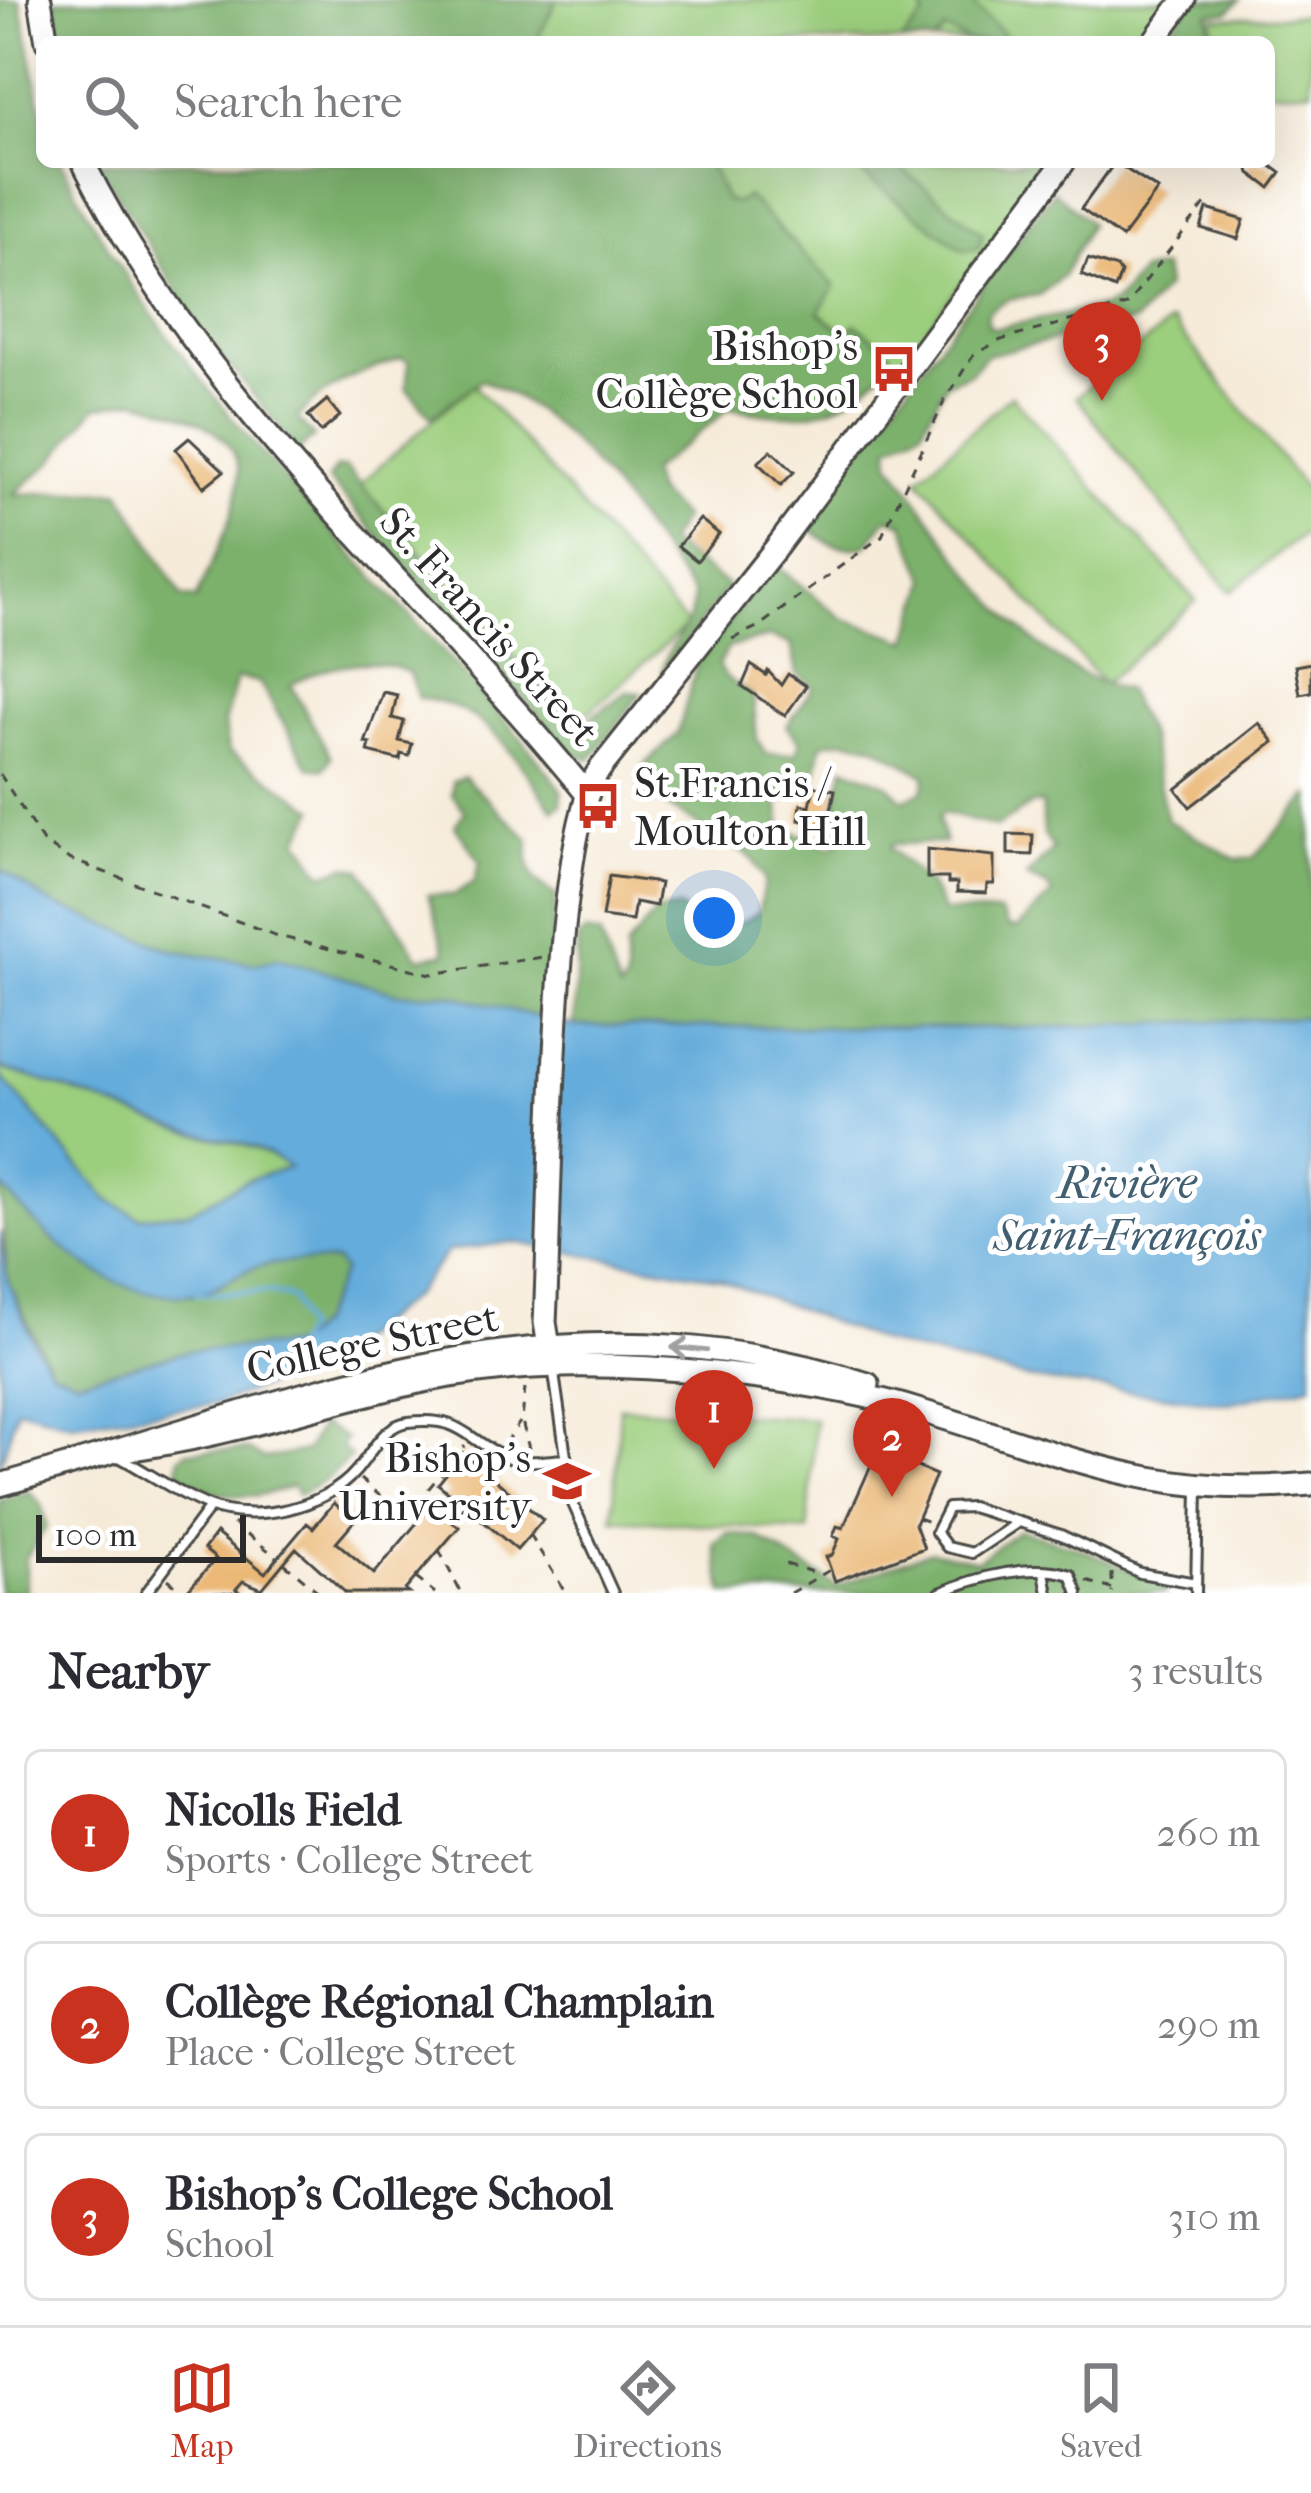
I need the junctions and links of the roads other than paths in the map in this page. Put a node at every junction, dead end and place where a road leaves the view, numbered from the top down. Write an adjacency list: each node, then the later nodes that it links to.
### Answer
1 (40, 0): 3 (street)
2 (1184, 0): 4 (street)
3 (45, 36)
4 (1157, 36)
5 (85, 168): 7 (street, St. Francis Street)
6 (1059, 168): 7 (street)
7 (586, 793): 8 (street, St. Francis Street)
8 (549, 1356): 9 (street, College Street); 10 (lane); 13 (street, College Street)
9 (117, 1451): 11 (street, College Street); 14 (lane)
10 (565, 1459): 14 (lane); 19 (lane)
11 (10, 1482)
12 (1311, 1484): 13 (street, College Street)
13 (1198, 1487): 17 (lane)
14 (208, 1511): 18 (lane)
15 (1017, 1523): 15 (lane); 17 (lane)
16 (1044, 1572): 20 (lane); 21 (lane); 22 (lane)
17 (1196, 1588)
18 (146, 1593)
19 (614, 1593)
20 (940, 1593)
21 (1048, 1593)
22 (1078, 1593)

